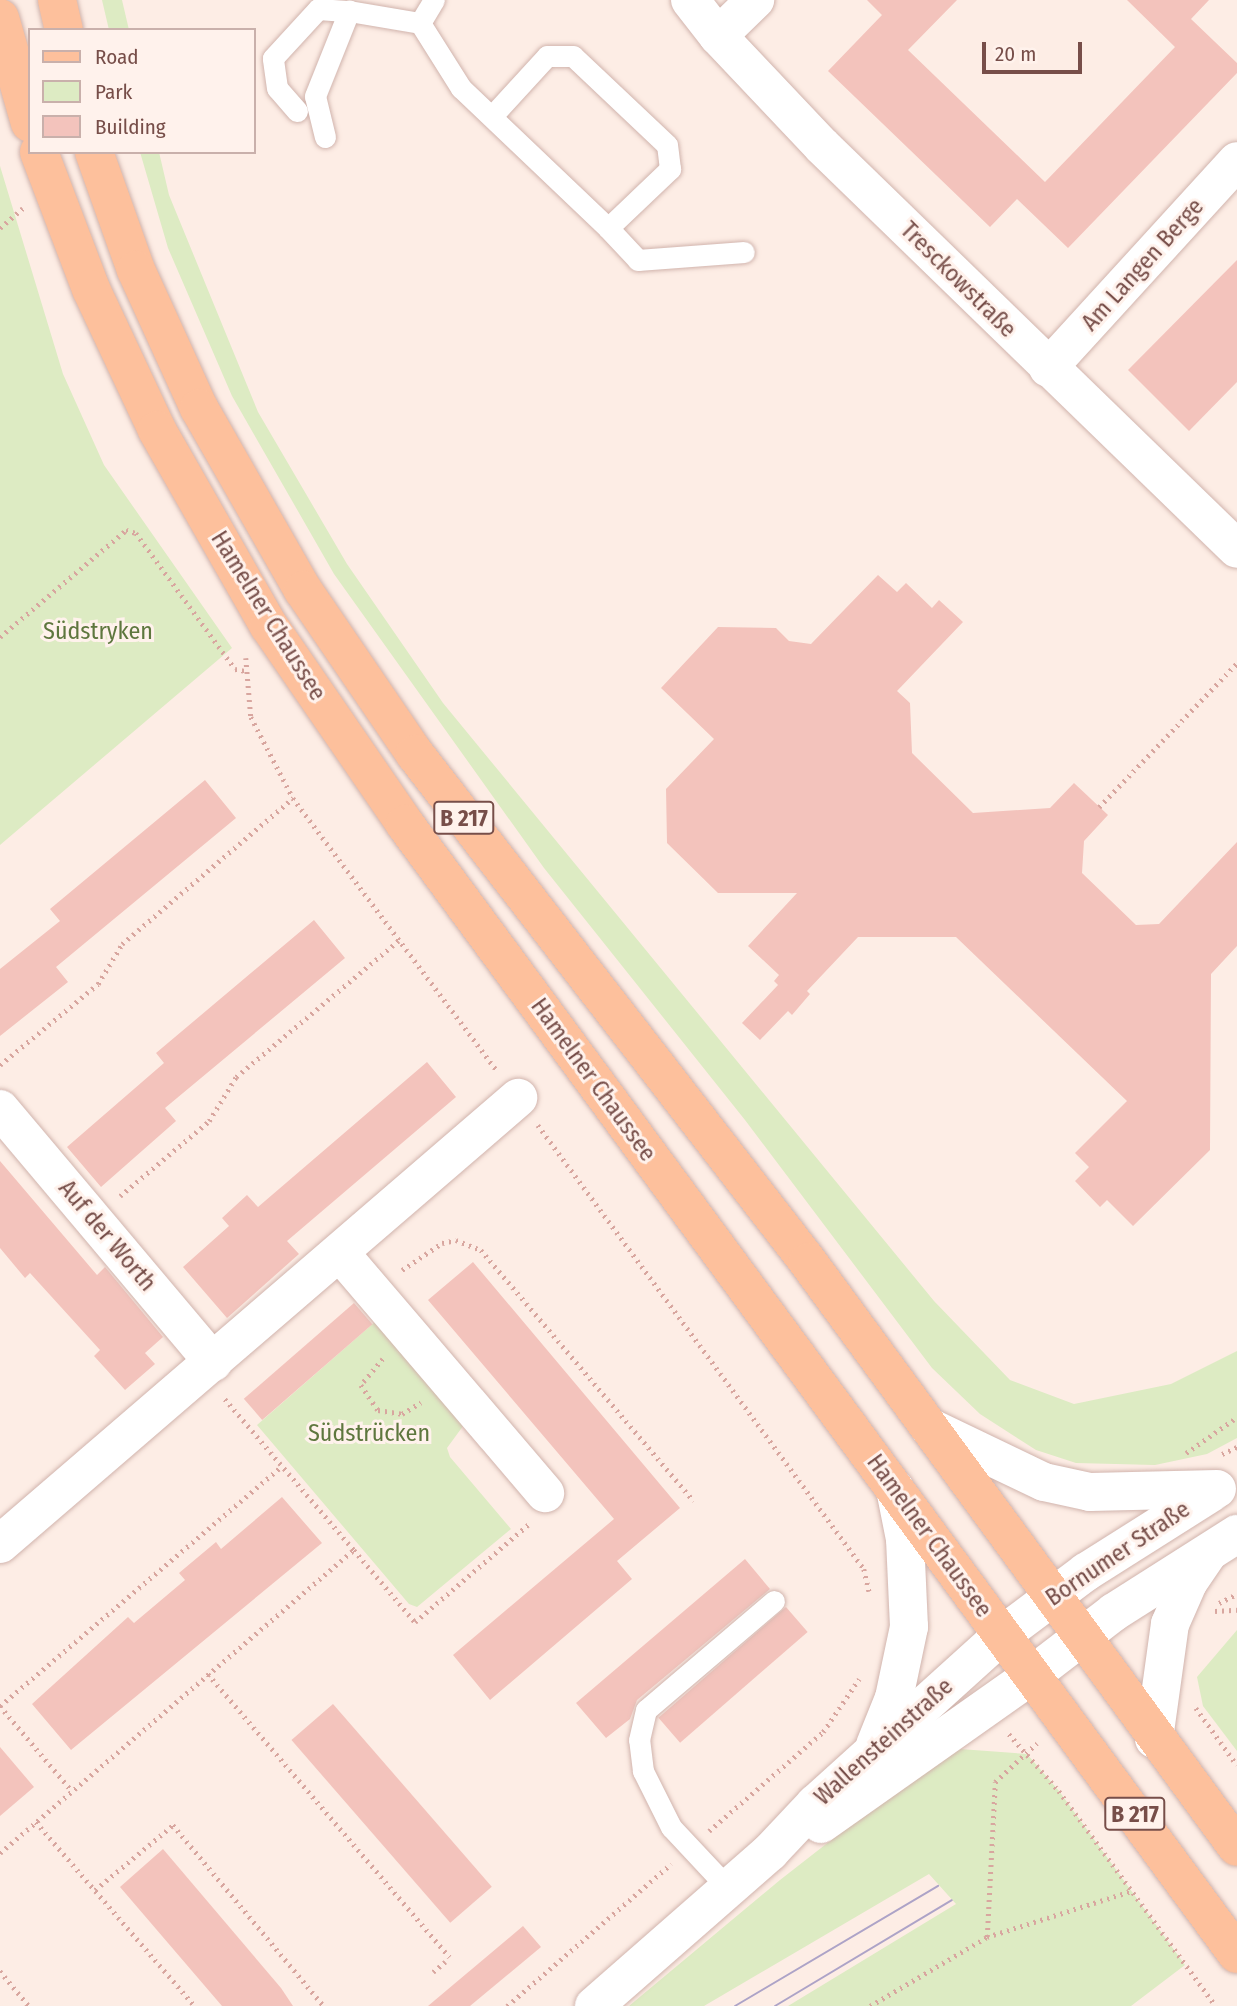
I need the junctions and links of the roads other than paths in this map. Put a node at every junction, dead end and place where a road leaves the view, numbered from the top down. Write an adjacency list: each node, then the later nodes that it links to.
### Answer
1 (57, 0): 8 (main road)
2 (434, 0): 7 (lane)
3 (690, 0): 9 (street, Tresckowstraße)
4 (755, 0): 9 (street)
5 (349, 11): 7 (lane); 10 (lane); 13 (lane)
6 (0, 18): 11 (main road)
7 (420, 23): 12 (lane)
8 (64, 28)
9 (718, 36): 19 (street, Tresckowstraße)
10 (297, 111)
11 (28, 116)
12 (492, 116): 17 (lane); 17 (lane)
13 (325, 136)
14 (40, 154): 27 (main road, Hamelner Chaussee / B 217)
15 (95, 154): 25 (main road, Hamelner Chaussee / B 217)
16 (1237, 161): 19 (street, Am Langen Berge)
17 (608, 228): 18 (lane)
18 (744, 252)
19 (1048, 368): 20 (street, Tresckowstraße)
20 (1237, 549)
21 (518, 1098): 23 (street)
22 (0, 1109): 24 (street, Auf der Worth)
23 (340, 1253): 24 (street); 28 (street)
24 (207, 1367): 30 (street)
25 (929, 1427): 26 (street); 31 (main road, Hamelner Chaussee / B 217)
26 (1227, 1484): 31 (street, Bornumer Straße)
27 (895, 1489): 33 (main road, Hamelner Chaussee / B 217); 37 (street)
28 (545, 1493)
29 (1225, 1540): 34 (street, Bornumer Straße); 36 (street)
30 (0, 1544)
31 (1052, 1597): 33 (street, Bornumer Straße); 34 (main road, Hamelner Chaussee / B 217)
32 (774, 1601): 40 (lane)
33 (1002, 1635): 35 (main road, Hamelner Chaussee / B 217); 37 (street, Wallensteinstraße)
34 (1081, 1637): 35 (street, Bornumer Straße); 36 (main road, Hamelner Chaussee / B 217)
35 (1032, 1675): 39 (street, Wallensteinstraße); 41 (main road, Hamelner Chaussee / B 217)
36 (1154, 1738): 38 (main road, Hamelner Chaussee / B 217)
37 (873, 1751): 39 (street, Wallensteinstraße)
38 (1237, 1847)
39 (770, 1852): 40 (street, Wallensteinstraße)
40 (728, 1888): 42 (street, Wallensteinstraße)
41 (1237, 1954)
42 (594, 2006)

